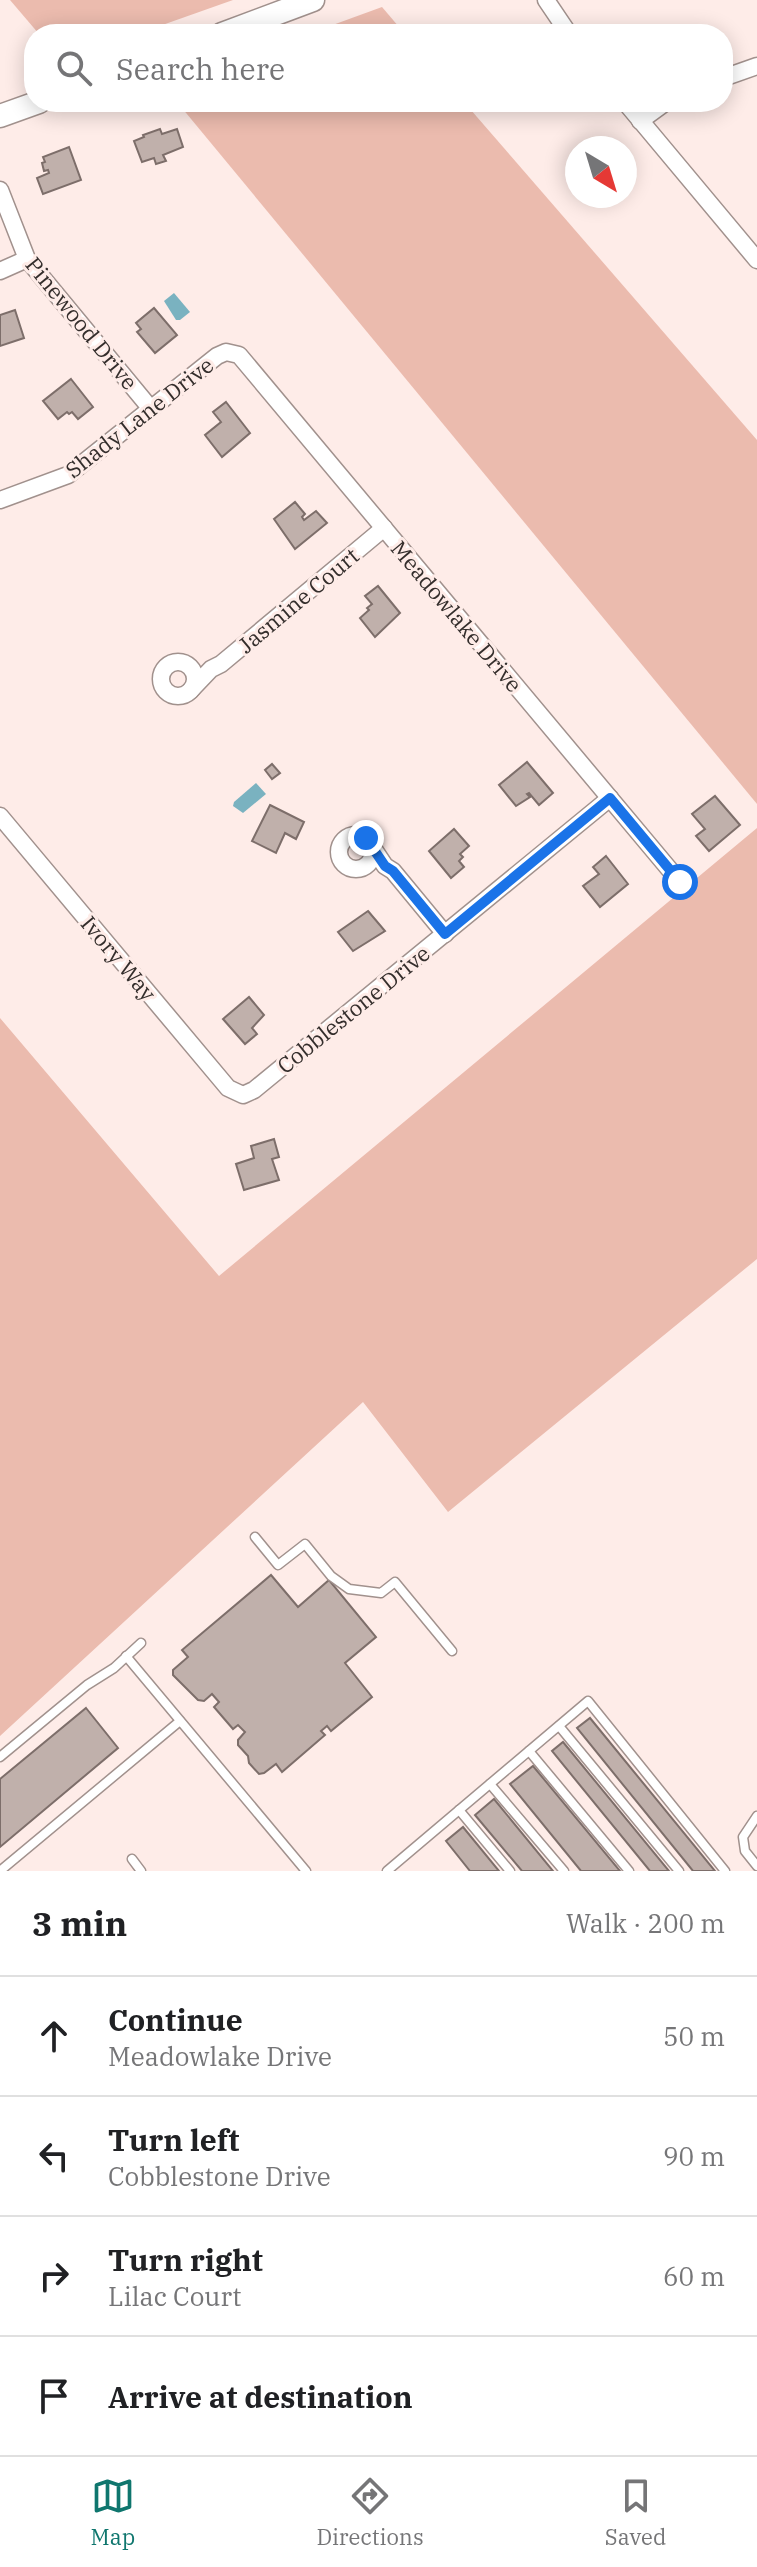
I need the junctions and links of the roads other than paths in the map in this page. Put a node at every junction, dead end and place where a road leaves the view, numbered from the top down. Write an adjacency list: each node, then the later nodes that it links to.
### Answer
1 (313, 0): 3 (street)
2 (546, 0): 4 (street)
3 (249, 24)
4 (562, 24)
5 (757, 66): 6 (street)
6 (733, 74)
7 (24, 107): 10 (street)
8 (633, 112): 11 (street)
9 (652, 112): 11 (street)
10 (0, 116)
11 (640, 121): 14 (street)
12 (0, 190): 13 (street, Pinewood Drive)
13 (27, 259): 15 (street); 17 (street, Pinewood Drive)
14 (757, 260)
15 (0, 271)
16 (233, 352): 17 (street, Shady Lane Drive); 19 (street, Meadowlake Drive)
17 (151, 409): 18 (street, Shady Lane Drive)
18 (0, 500)
19 (384, 528): 21 (street, Jasmine Court); 23 (street, Meadowlake Drive)
20 (189, 665): 21 (street); 22 (street); 22 (street)
21 (211, 669): 22 (street, Jasmine Court)
22 (190, 691)
23 (610, 798): 28 (street, Meadowlake Drive); 29 (street, Cobblestone Drive)
24 (0, 816): 30 (street, Ivory Way)
25 (373, 848): 26 (street); 27 (street); 27 (street)
26 (385, 866): 27 (street); 29 (street)
27 (364, 868)
28 (680, 882)
29 (445, 934): 30 (street, Cobblestone Drive)
30 (243, 1095)
31 (255, 1537): 33 (lane)
32 (141, 1643): 34 (lane)
33 (452, 1651)
34 (126, 1656): 35 (lane); 38 (lane)
35 (180, 1721): 44 (lane); 46 (lane)
36 (559, 1726): 37 (lane); 51 (lane); 52 (lane)
37 (529, 1751): 39 (lane); 50 (lane)
38 (0, 1757)
39 (490, 1784): 40 (lane); 49 (lane)
40 (459, 1810): 47 (lane); 48 (lane)
41 (757, 1816): 43 (lane)
42 (132, 1859): 45 (lane)
43 (757, 1866)
44 (0, 1871)
45 (141, 1871)
46 (306, 1871)
47 (387, 1871)
48 (510, 1871)
49 (564, 1871)
50 (629, 1871)
51 (679, 1871)
52 (725, 1871)

